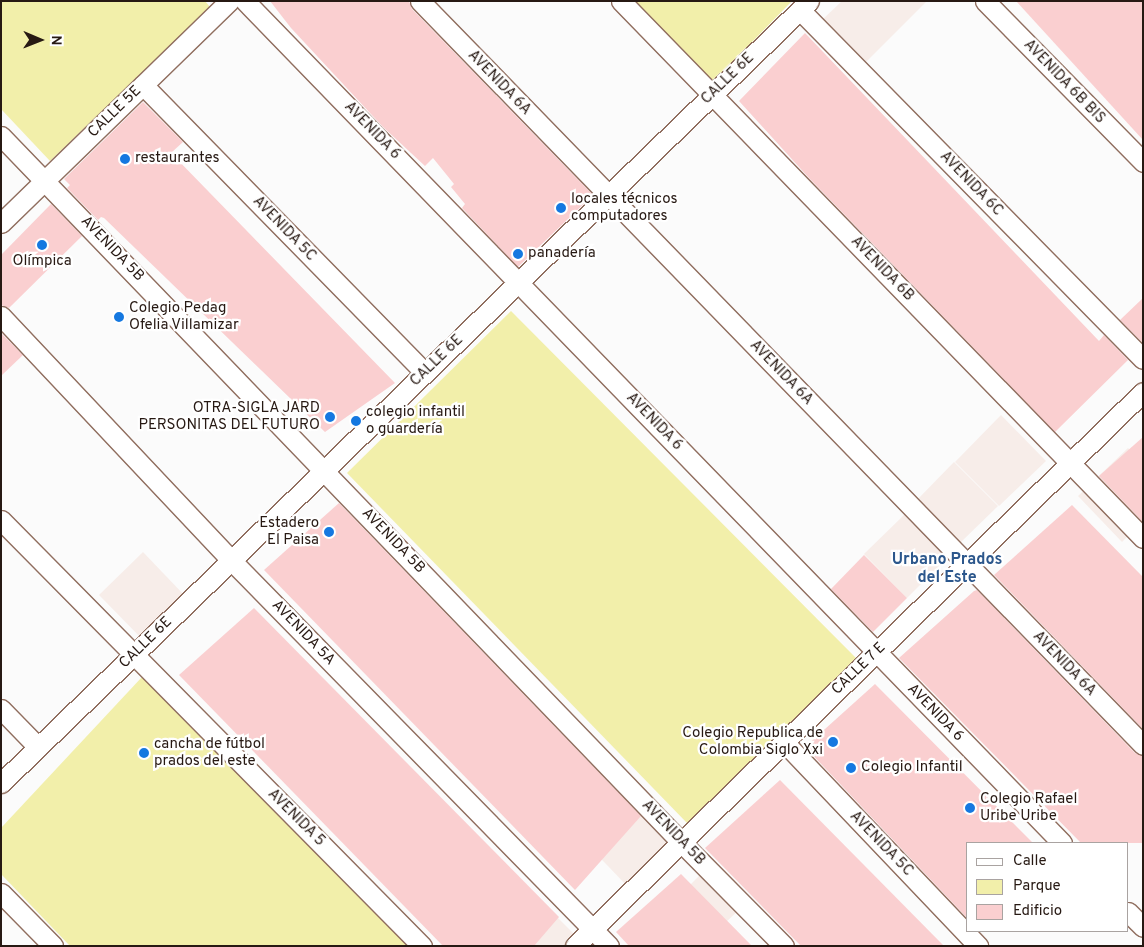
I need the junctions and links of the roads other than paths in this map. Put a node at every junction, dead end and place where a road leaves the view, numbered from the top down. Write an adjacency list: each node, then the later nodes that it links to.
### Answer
1 (229, 1): 7 (street, CALLE 5E)
2 (245, 1): 14 (street, AVENIDA 6)
3 (420, 1): 12 (street, AVENIDA 6A)
4 (621, 1): 8 (street, AVENIDA 6B)
5 (985, 1): 10 (street, AVENIDA 6B BIS)
6 (805, 5): 8 (street, CALLE 6E); 16 (street, AVENIDA 6C)
7 (143, 85): 11 (street, CALLE 5E); 17 (street, AVENIDA 5C)
8 (712, 95): 12 (street, CALLE 6E); 19 (street, AVENIDA 6B)
9 (1, 136): 11 (street, AVENIDA 5B)
10 (1143, 162)
11 (45, 180): 13 (street, CALLE 5E); 20 (street, AVENIDA 5B)
12 (609, 195): 14 (street, CALLE 6E); 24 (street, AVENIDA 6A)
13 (1, 223)
14 (518, 282): 17 (street, CALLE 6E); 25 (street, AVENIDA 6)
15 (1, 316): 23 (street, AVENIDA 5A)
16 (1143, 359)
17 (425, 373): 20 (street, CALLE 6E)
18 (1143, 392): 19 (street, CALLE 7 E)
19 (1070, 463): 22 (street, AVENIDA 6B); 24 (street, CALLE 7 E)
20 (325, 470): 23 (street, CALLE 6E); 32 (street, AVENIDA 5B)
21 (1, 520): 26 (street, AVENIDA 5)
22 (1143, 538)
23 (231, 560): 26 (street, CALLE 6E); 37 (street, AVENIDA 5A)
24 (967, 564): 25 (street, CALLE 7 E); 29 (street, AVENIDA 6A)
25 (876, 652): 28 (street, CALLE 7 E); 33 (street, AVENIDA 6)
26 (134, 654): 30 (street, CALLE 6E); 39 (street, AVENIDA 5)
27 (1, 709): 30 (street)
28 (784, 742): 32 (street, CALLE 7 E); 43 (street, AVENIDA 5C)
29 (1143, 745)
30 (38, 747): 31 (street, CALLE 6E)
31 (1, 783)
32 (681, 842): 37 (street, CALLE 7 E); 42 (street, AVENIDA 5B)
33 (1061, 842)
34 (1, 893): 38 (street)
35 (1129, 913): 36 (street)
36 (1143, 927)
37 (592, 929): 40 (street, CALLE 7 E); 41 (street, AVENIDA 5A)
38 (53, 946)
39 (422, 946)
40 (575, 946)
41 (609, 946)
42 (784, 946)
43 (978, 946)

